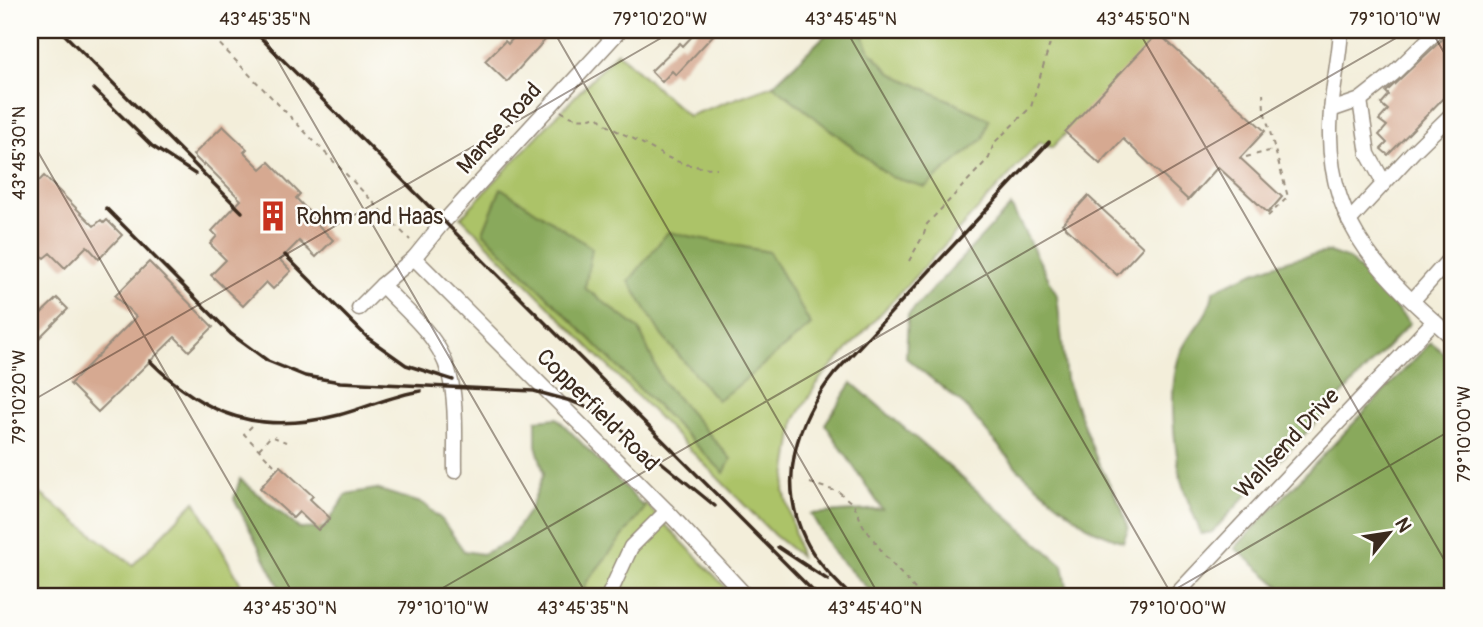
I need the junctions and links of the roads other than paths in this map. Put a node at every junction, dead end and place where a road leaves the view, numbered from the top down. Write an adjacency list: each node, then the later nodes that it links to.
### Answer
1 (620, 30): 9 (street, Manse Road)
2 (1342, 30): 5 (street)
3 (1438, 30): 4 (street)
4 (1360, 100): 5 (street); 7 (street)
5 (1331, 110): 8 (street)
6 (1453, 113): 7 (street)
7 (1384, 183): 8 (street)
8 (1349, 221): 12 (street)
9 (418, 255): 11 (street, Manse Road); 17 (street, Copperfield Road)
10 (1450, 264): 12 (street)
11 (382, 285): 13 (street, Manse Road); 16 (street)
12 (1413, 300): 14 (street)
13 (359, 308)
14 (1434, 321): 15 (street); 20 (street, Wallsend Drive)
15 (1453, 338)
16 (455, 471)
17 (667, 511): 18 (street); 19 (street, Copperfield Road)
18 (608, 597)
19 (747, 597)
20 (1174, 597)

